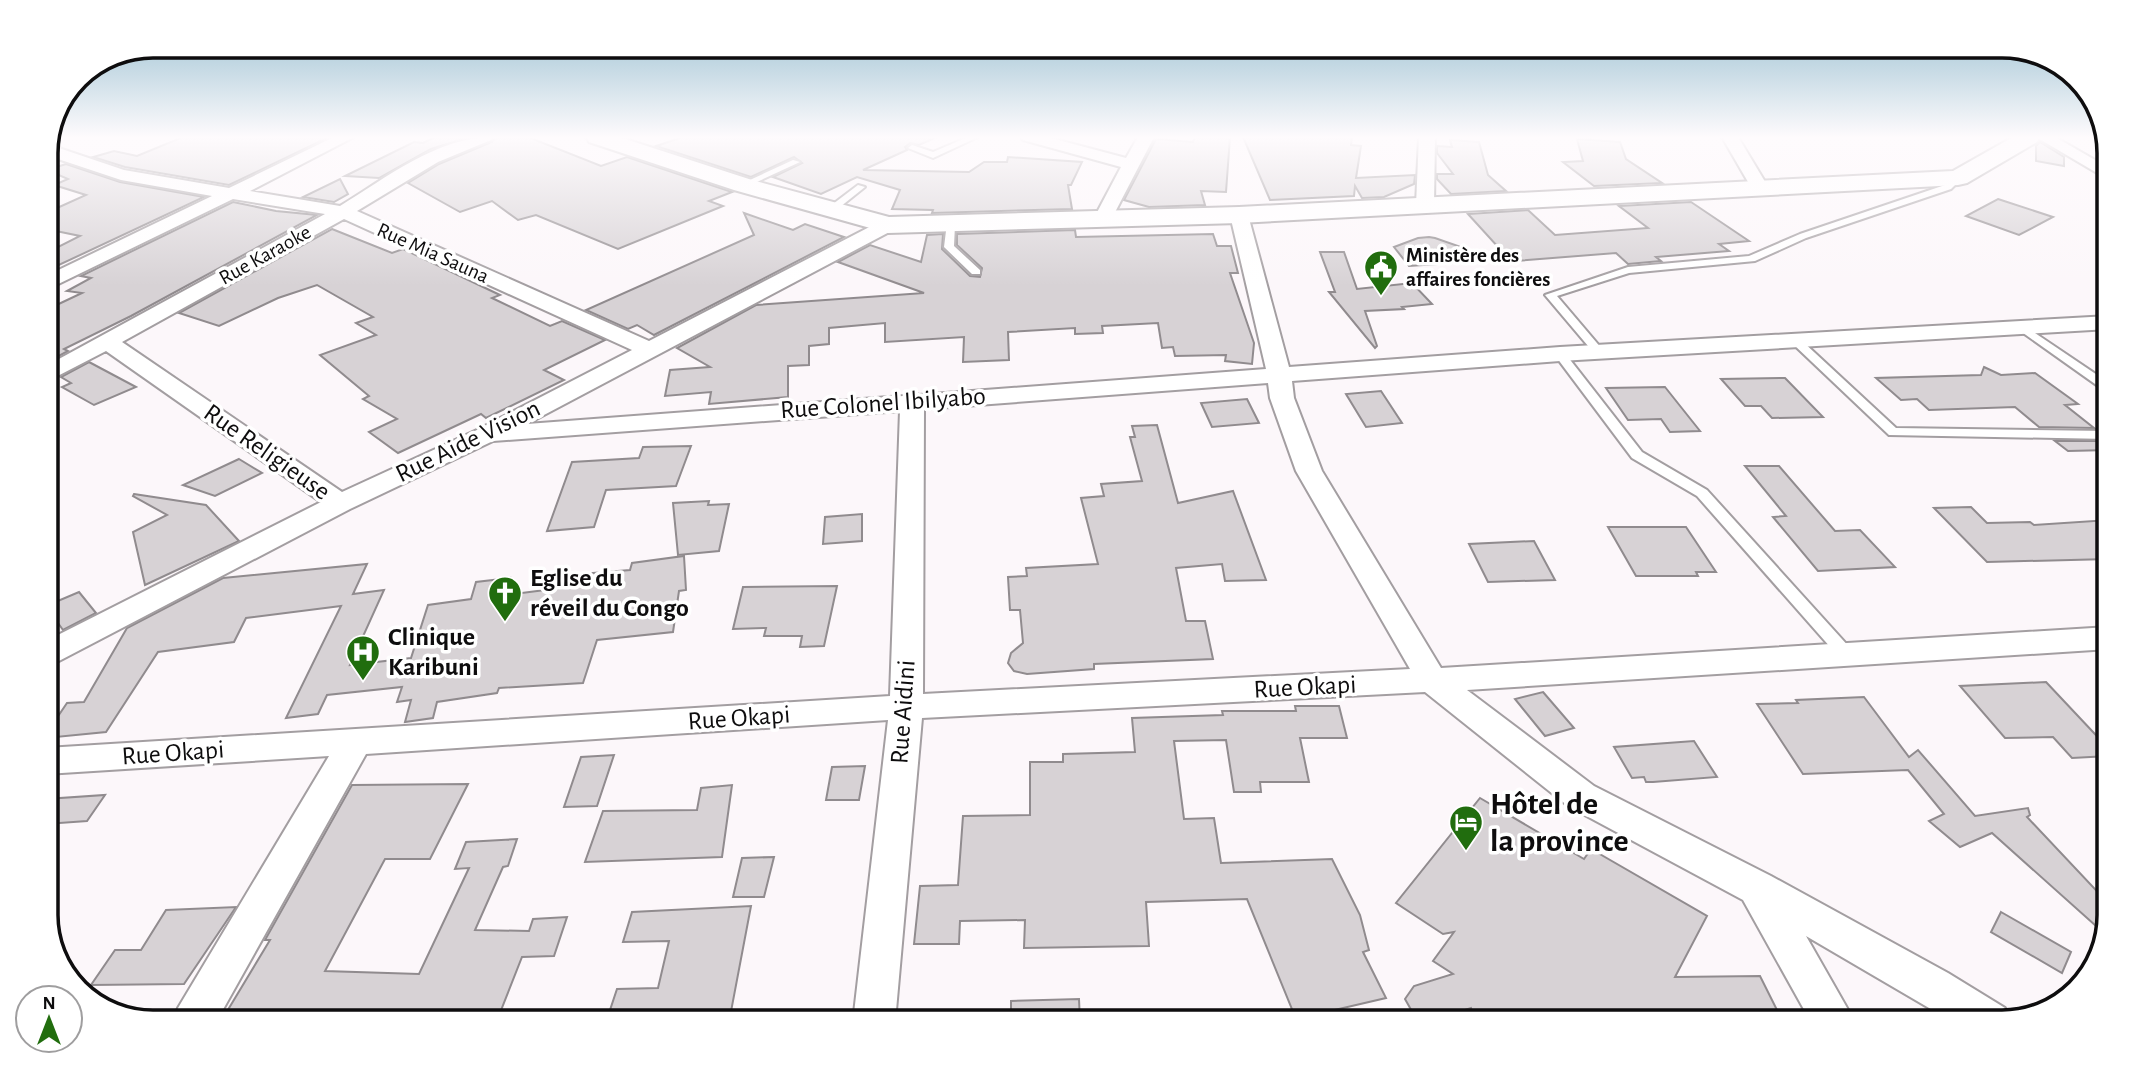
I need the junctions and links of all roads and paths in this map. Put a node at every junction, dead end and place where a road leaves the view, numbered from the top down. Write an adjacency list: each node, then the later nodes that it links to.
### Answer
1 (189, 187): 12 (street, Rue Mia Sauna)
2 (241, 187): 12 (street)
3 (384, 187): 15 (street, Rue Karaoke)
4 (750, 187): 14 (street)
5 (861, 187): 14 (lane)
6 (1120, 187): 17 (street)
7 (1426, 187): 13 (street)
8 (1759, 187): 11 (street)
9 (1813, 187): 11 (street)
10 (1948, 187): 27 (lane)
11 (1761, 190): 13 (street)
12 (228, 193): 15 (street, Rue Mia Sauna); 21 (street)
13 (1425, 205): 16 (street)
14 (832, 209): 18 (street)
15 (342, 212): 25 (street, Rue Karaoke); 26 (street, Rue Mia Sauna)
16 (1238, 215): 17 (street); 30 (street)
17 (1102, 220): 19 (street)
18 (888, 225): 19 (street); 26 (street, Rue Aide Vision)
19 (950, 225): 20 (lane)
20 (976, 272)
21 (58, 278)
22 (2097, 323): 23 (street, Rue Colonel Ibilyabo)
23 (2022, 328): 24 (street, Rue Colonel Ibilyabo); 31 (lane)
24 (1797, 342): 27 (street, Rue Colonel Ibilyabo); 34 (lane)
25 (109, 343): 29 (street, Rue Karaoke); 35 (street, Rue Religieuse)
26 (648, 349): 33 (street, Rue Aide Vision)
27 (1598, 351): 28 (street, Rue Colonel Ibilyabo)
28 (1560, 354): 30 (street, Rue Colonel Ibilyabo); 38 (lane)
29 (58, 369)
30 (1279, 374): 32 (street, Rue Colonel Ibilyabo); 39 (street)
31 (2097, 380)
32 (912, 400): 33 (street, Rue Colonel Ibilyabo); 40 (street, Rue Aidini)
33 (488, 434): 35 (street, Rue Aide Vision)
34 (2097, 435)
35 (340, 503): 37 (street, Rue Aide Vision)
36 (2097, 639): 38 (street, Rue Okapi)
37 (58, 648)
38 (1845, 653): 39 (street, Rue Okapi)
39 (1432, 680): 40 (street, Rue Okapi); 43 (street)
40 (906, 707): 41 (street, Rue Okapi); 45 (street, Rue Aidini)
41 (355, 742): 42 (street, Rue Okapi); 44 (street)
42 (58, 760)
43 (1757, 888): 46 (street); 47 (street)
44 (200, 1010)
45 (875, 1010)
46 (1827, 1010)
47 (1969, 1010)

